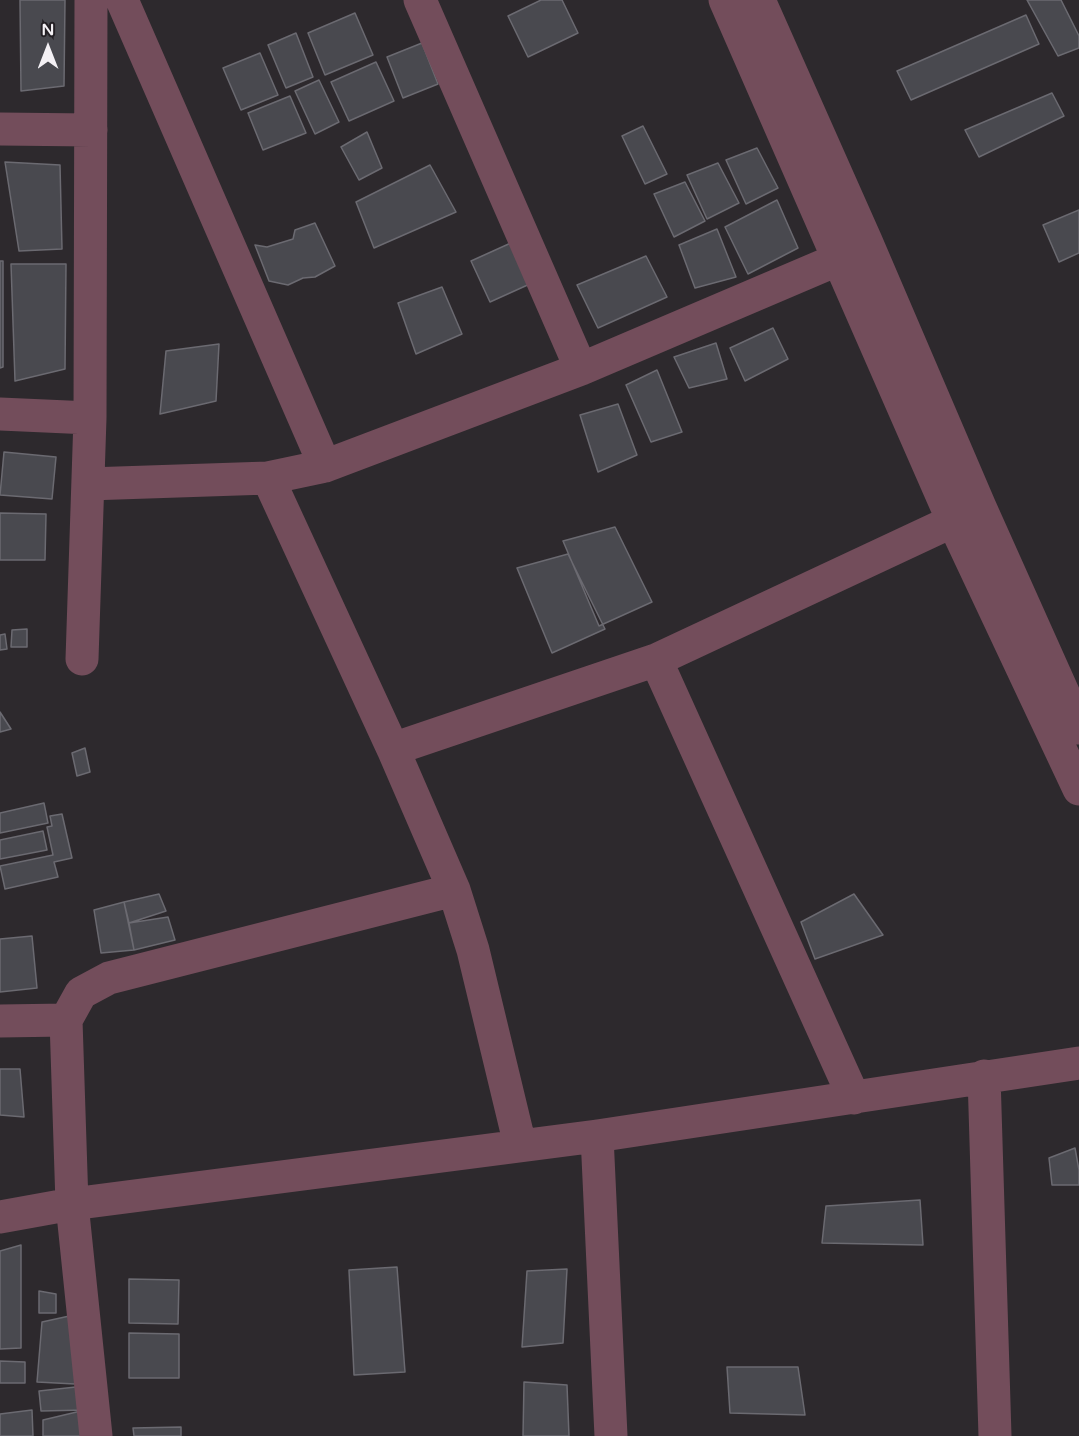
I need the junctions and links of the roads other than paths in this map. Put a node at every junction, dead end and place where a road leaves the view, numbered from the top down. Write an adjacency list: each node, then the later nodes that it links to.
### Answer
1 (91, 0): 7 (street)
2 (122, 0): 14 (street)
3 (420, 0): 10 (street)
4 (725, 0): 8 (street)
5 (759, 0): 9 (street)
6 (0, 129): 7 (street)
7 (91, 130): 13 (street)
8 (839, 259): 10 (street); 11 (street)
9 (919, 362): 11 (street); 20 (street)
10 (581, 369): 14 (street)
11 (889, 374): 17 (street)
12 (0, 414): 13 (street)
13 (90, 418): 16 (street)
14 (324, 466): 15 (street)
15 (268, 478): 16 (street); 21 (street)
16 (88, 484): 18 (street)
17 (953, 521): 19 (street); 22 (street)
18 (82, 659)
19 (656, 660): 21 (street); 28 (street)
20 (1078, 725)
21 (393, 749): 23 (street)
22 (1079, 789)
23 (454, 890): 24 (street); 30 (street)
24 (66, 1020): 25 (street); 31 (street)
25 (0, 1021)
26 (1079, 1063): 27 (street)
27 (984, 1076): 28 (street); 35 (street)
28 (854, 1098): 29 (street)
29 (597, 1136): 30 (street); 34 (street)
30 (520, 1145): 31 (street)
31 (72, 1204): 32 (street); 33 (street)
32 (0, 1217)
33 (96, 1436)
34 (611, 1436)
35 (994, 1436)

